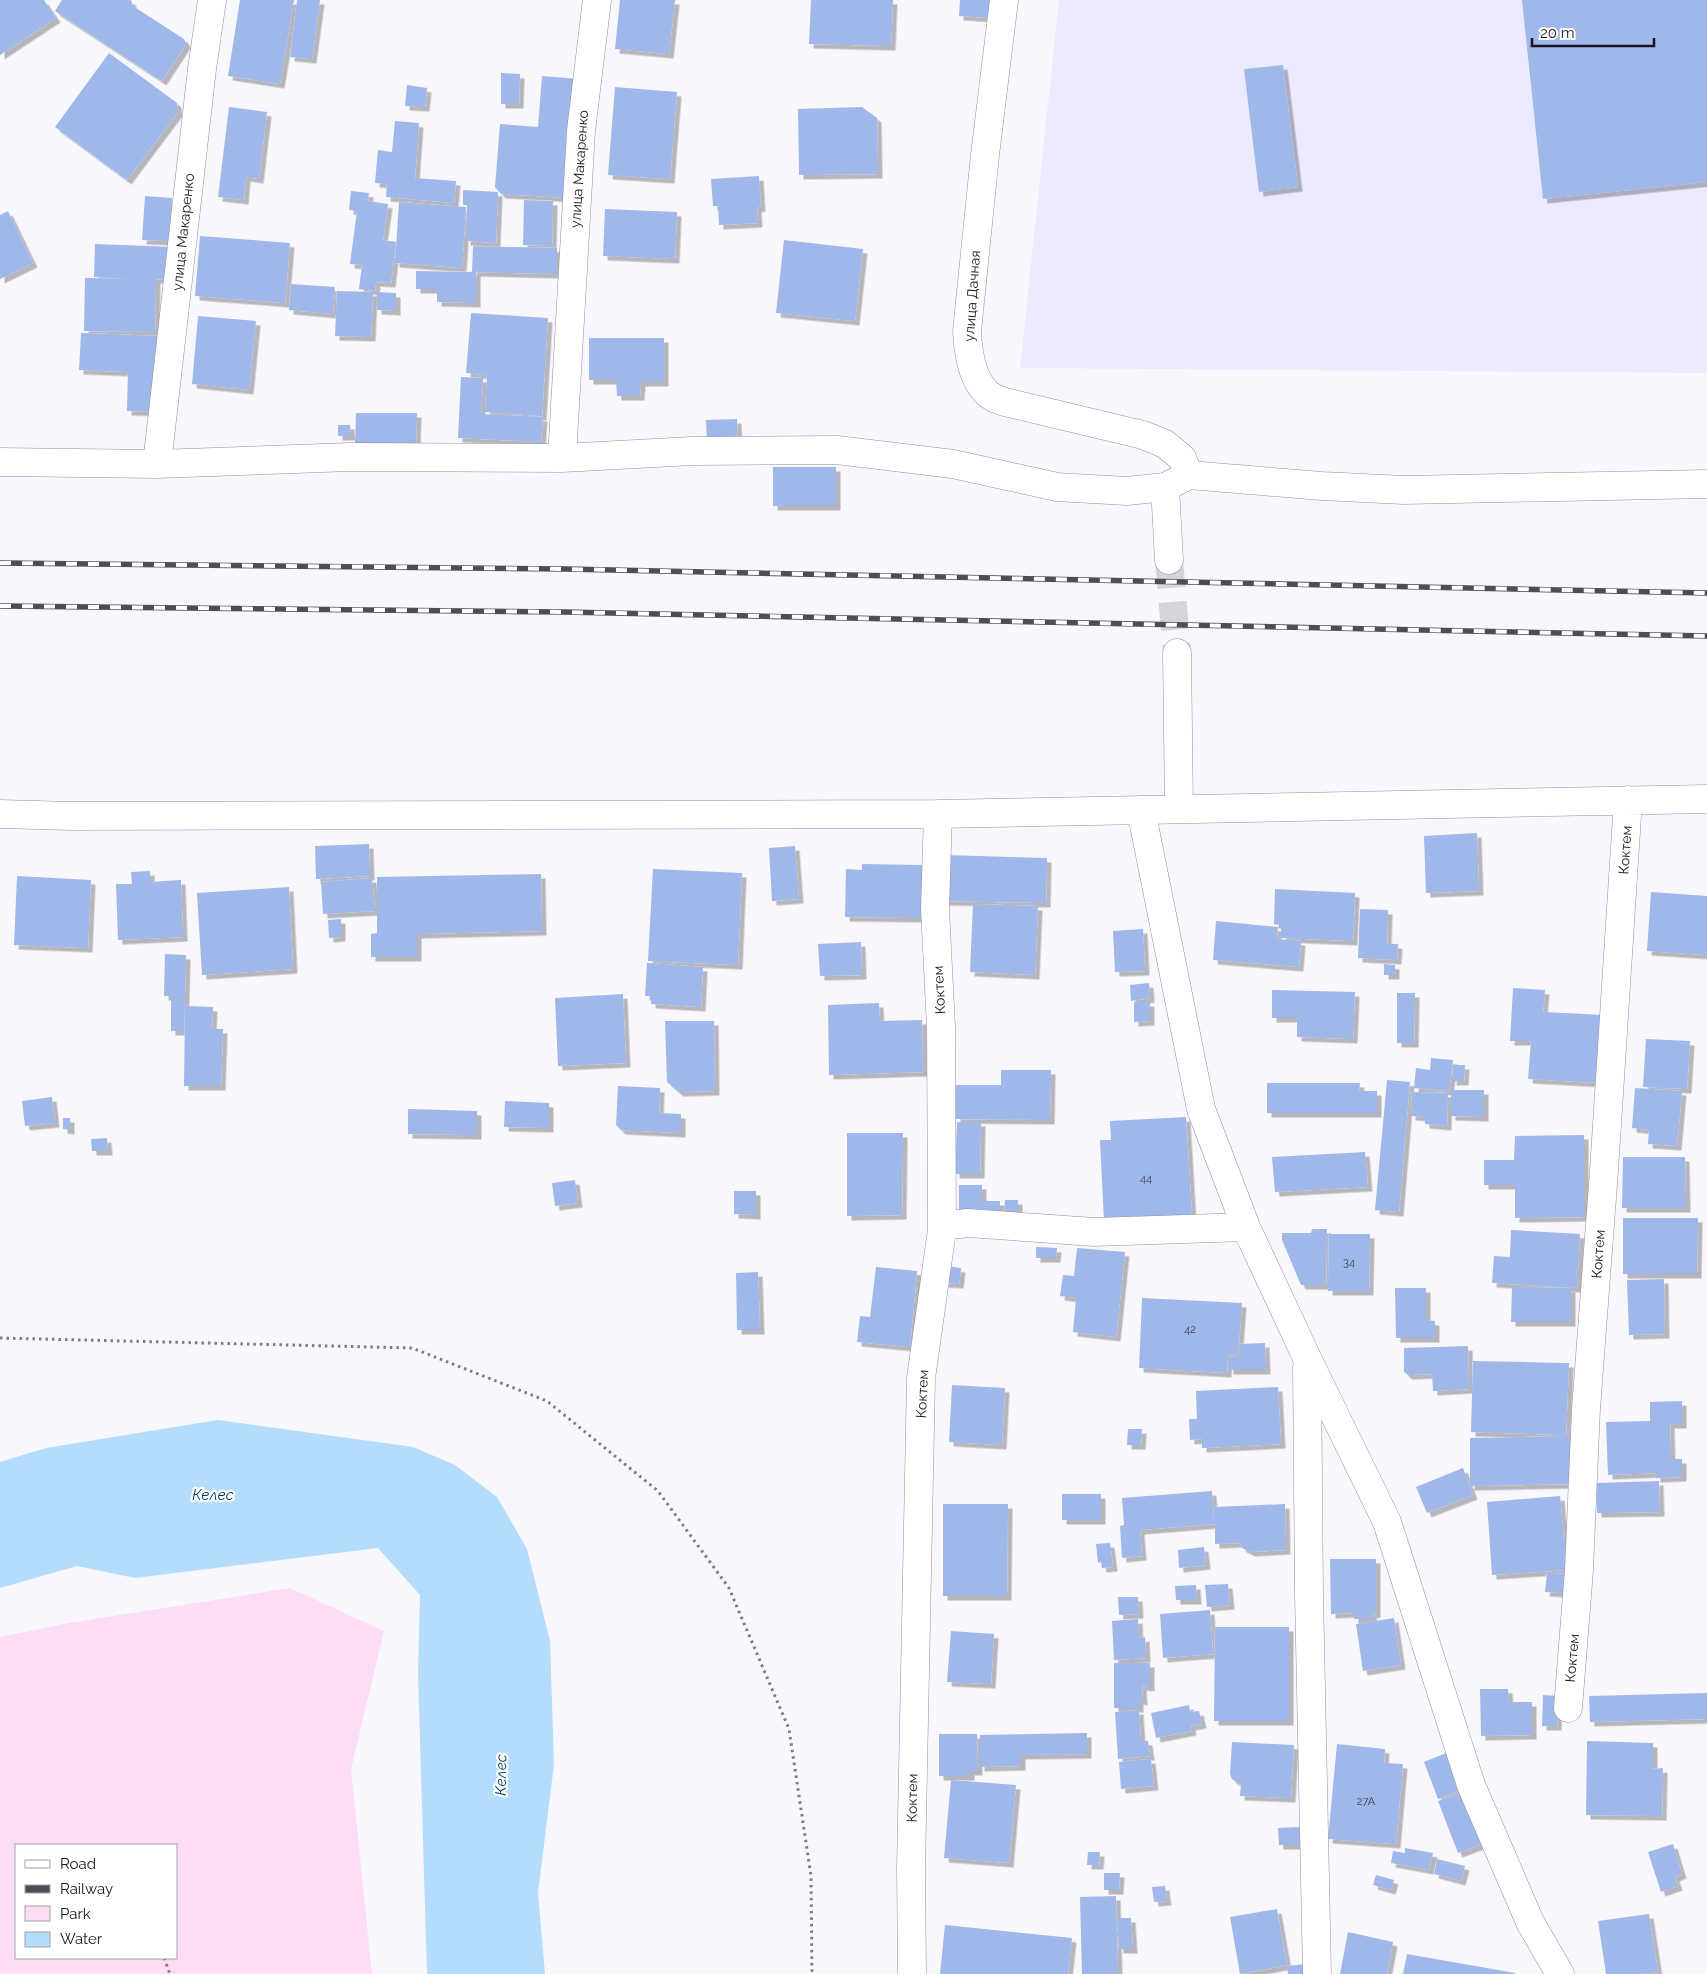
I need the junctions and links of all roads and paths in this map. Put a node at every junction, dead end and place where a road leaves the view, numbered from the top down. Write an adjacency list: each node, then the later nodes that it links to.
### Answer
1 (212, 0): 6 (street, улица Макаренко)
2 (598, 0): 4 (street, улица Макаренко)
3 (1004, 0): 7 (street, улица Дачная)
4 (562, 458): 6 (street); 9 (street)
5 (0, 462): 6 (street)
6 (157, 464)
7 (1189, 475): 8 (street); 9 (street)
8 (1707, 484)
9 (1165, 487): 10 (street)
10 (1169, 560)
11 (1177, 653): 14 (street)
12 (1707, 799): 13 (street)
13 (1628, 800): 14 (street); 22 (street, Коктем)
14 (1179, 809): 15 (street)
15 (1140, 810): 17 (street); 18 (street)
16 (0, 814): 17 (street)
17 (938, 814): 19 (street, Коктем)
18 (1246, 1227): 19 (street); 21 (street)
19 (942, 1230): 26 (street, Коктем)
20 (0, 1338): 25 (path)
21 (1307, 1358): 27 (street); 28 (street)
22 (1568, 1708)
23 (164, 1959): 24 (path)
24 (170, 1974)
25 (812, 1974)
26 (912, 1974)
27 (1317, 1974)
28 (1560, 1974)

